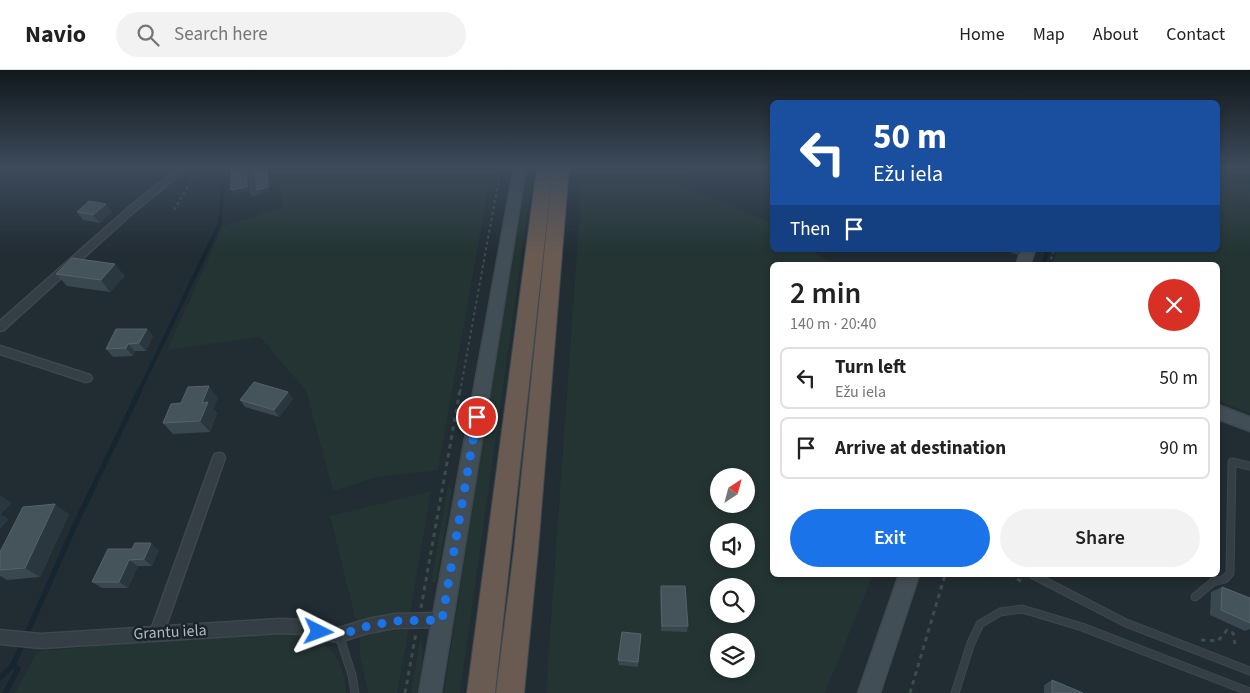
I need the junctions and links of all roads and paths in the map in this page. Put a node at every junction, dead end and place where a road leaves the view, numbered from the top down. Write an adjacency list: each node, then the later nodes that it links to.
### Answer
1 (149, 196): 8 (street)
2 (182, 196): 7 (path)
3 (496, 196): 19 (path)
4 (515, 196): 20 (main road)
5 (541, 196): 32 (highway)
6 (558, 196): 25 (highway)
7 (174, 210)
8 (0, 326)
9 (0, 350): 10 (street)
10 (86, 378)
11 (1220, 413): 12 (main road)
12 (1250, 424)
13 (218, 458): 22 (street)
14 (1250, 466): 18 (lane)
15 (908, 577): 35 (main road)
16 (944, 577): 36 (path)
17 (1037, 577): 27 (lane)
18 (1195, 597)
19 (419, 620): 20 (street, Grantu iela); 23 (street, Grantu iela); 30 (path)
20 (442, 620): 31 (main road)
21 (1227, 630): 26 (path)
22 (157, 632): 23 (street, Grantu iela); 24 (street, Grantu iela)
23 (339, 635): 29 (lane)
24 (0, 637)
25 (516, 640): 33 (highway); 34 (highway)
26 (1234, 644)
27 (1250, 671)
28 (1250, 692): 37 (lane)
29 (355, 693)
30 (405, 693)
31 (430, 693)
32 (481, 693)
33 (510, 693)
34 (520, 693)
35 (869, 693)
36 (910, 693)
37 (955, 693)

